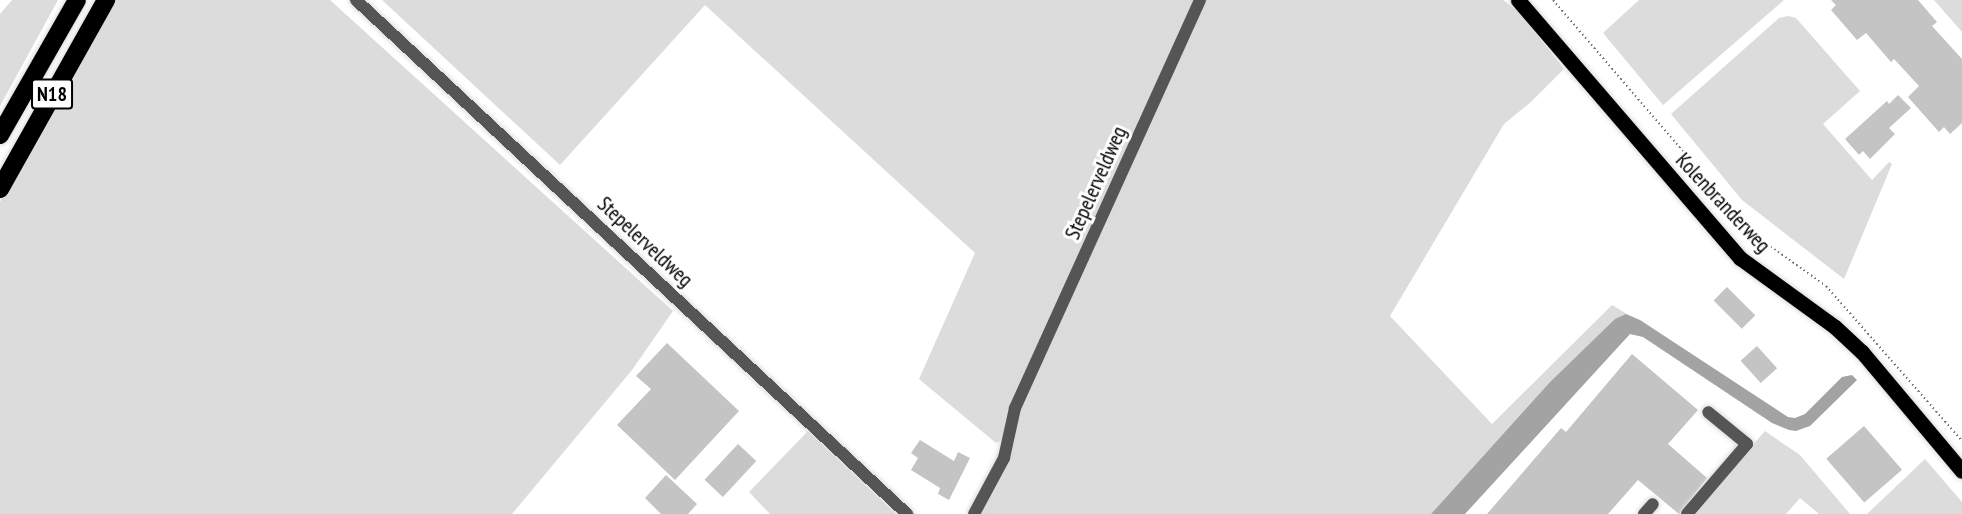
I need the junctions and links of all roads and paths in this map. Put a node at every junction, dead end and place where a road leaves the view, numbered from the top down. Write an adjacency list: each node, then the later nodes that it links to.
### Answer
1 (77, 0): 7 (highway, N18)
2 (106, 0): 8 (highway, N18)
3 (356, 0): 12 (street, Stepelerveldweg)
4 (1200, 0): 13 (street, Stepelerveldweg)
5 (1518, 0): 11 (main road, Kolenbranderweg)
6 (1553, 0): 10 (path, Kolenbranderweg)
7 (0, 135)
8 (0, 189)
9 (1708, 412): 14 (street)
10 (1962, 441)
11 (1962, 471)
12 (907, 514)
13 (974, 514)
14 (1687, 514)

